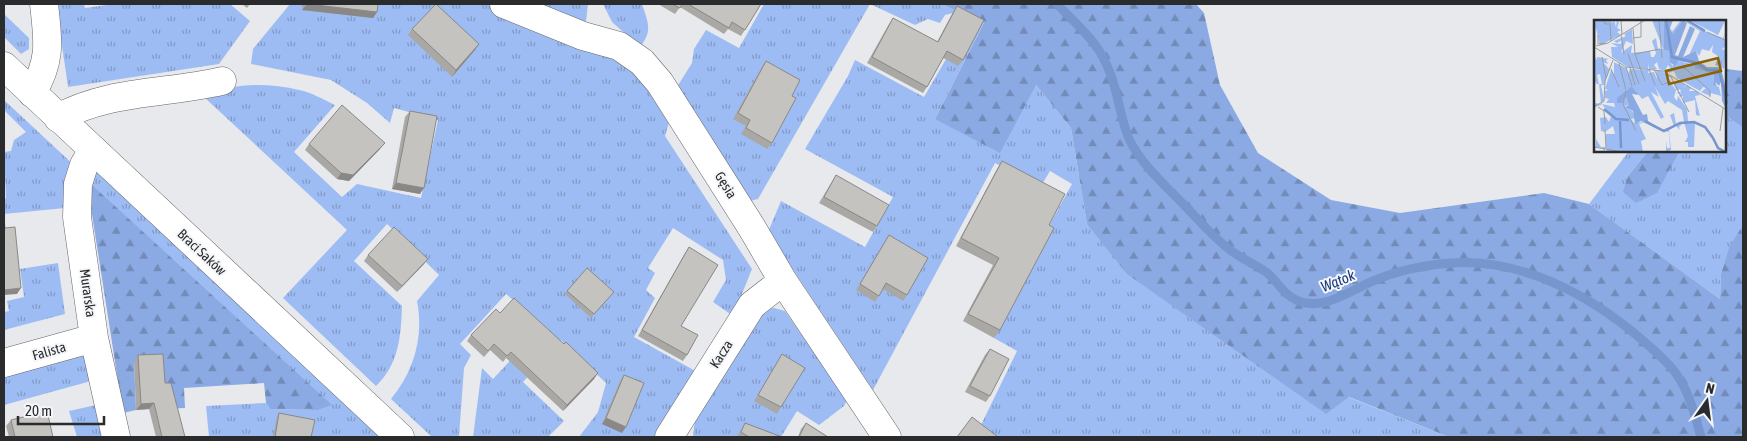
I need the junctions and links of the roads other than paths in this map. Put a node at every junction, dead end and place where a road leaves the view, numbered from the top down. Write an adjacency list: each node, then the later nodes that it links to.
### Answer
1 (44, 4): 5 (street)
2 (504, 4): 8 (street, Gęsia)
3 (4, 66): 5 (street, Braci Saków)
4 (222, 80): 6 (street)
5 (32, 93): 6 (street, Braci Saków)
6 (58, 118): 7 (street, Braci Saków)
7 (93, 150): 9 (street, Murarska); 12 (street, Braci Saków)
8 (783, 281): 13 (street, Kacza); 14 (street, Gęsia)
9 (94, 338): 10 (street, Falista); 11 (street, Murarska)
10 (4, 363)
11 (116, 437)
12 (400, 437)
13 (669, 437)
14 (888, 437)

